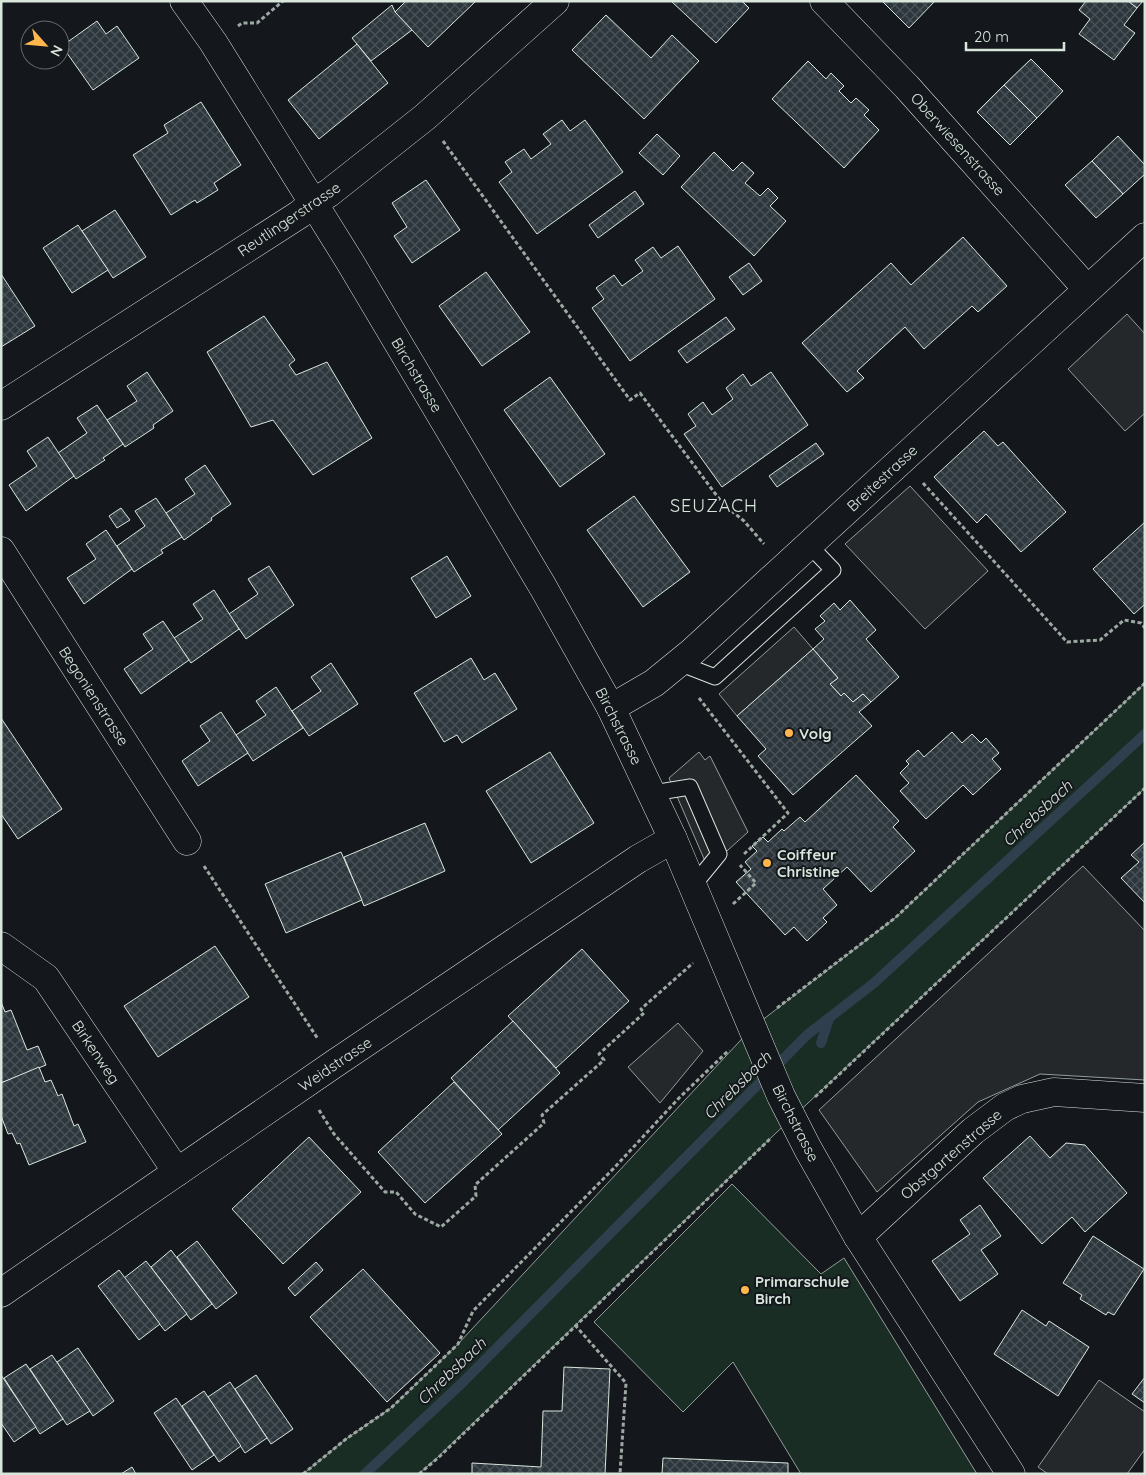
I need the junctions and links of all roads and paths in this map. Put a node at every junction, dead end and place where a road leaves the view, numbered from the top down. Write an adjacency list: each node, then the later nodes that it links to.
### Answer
1 (184, 1): 5 (street, Birchstrasse)
2 (283, 1): 5 (path)
3 (555, 1): 6 (street, Reutlingerstrasse)
4 (824, 1): 9 (street, Oberwiesenstrasse)
5 (213, 42): 7 (street, Birchstrasse)
6 (425, 117): 7 (street, Reutlingerstrasse); 14 (path)
7 (314, 202): 10 (street, Reutlingerstrasse); 19 (street, Birchstrasse)
8 (1145, 237): 9 (street, Breitestrasse)
9 (1087, 289): 11 (street, Breitestrasse)
10 (1, 406)
11 (902, 460): 12 (street, Breitestrasse); 15 (path)
12 (809, 545): 14 (street, Breitestrasse); 17 (lane)
13 (1, 552): 22 (street, Begonienstrasse)
14 (784, 567): 16 (street, Breitestrasse)
15 (1145, 628)
16 (679, 663): 17 (lane); 19 (street, Breitestrasse)
17 (715, 677): 24 (path)
18 (1145, 683): 26 (path)
19 (611, 708): 20 (street, Birchstrasse)
20 (653, 793): 21 (street, Birchstrasse); 23 (lane)
21 (673, 839): 23 (street, Birchstrasse); 27 (street, Weidstrasse)
22 (187, 841): 27 (path)
23 (692, 886): 24 (street, Birchstrasse)
24 (713, 935): 26 (street, Birchstrasse); 28 (path)
25 (1, 946): 30 (street, Birkenweg)
26 (755, 1036): 31 (street, Birchstrasse); 34 (path)
27 (334, 1064): 28 (street, Weidstrasse)
28 (303, 1086): 30 (street, Weidstrasse)
29 (1145, 1098): 31 (street, Obstgartenstrasse)
30 (177, 1172): 32 (street, Weidstrasse)
31 (858, 1237): 36 (street, Birchstrasse)
32 (1, 1293)
33 (575, 1325): 35 (path)
34 (304, 1474)
35 (620, 1474)
36 (1011, 1474)

